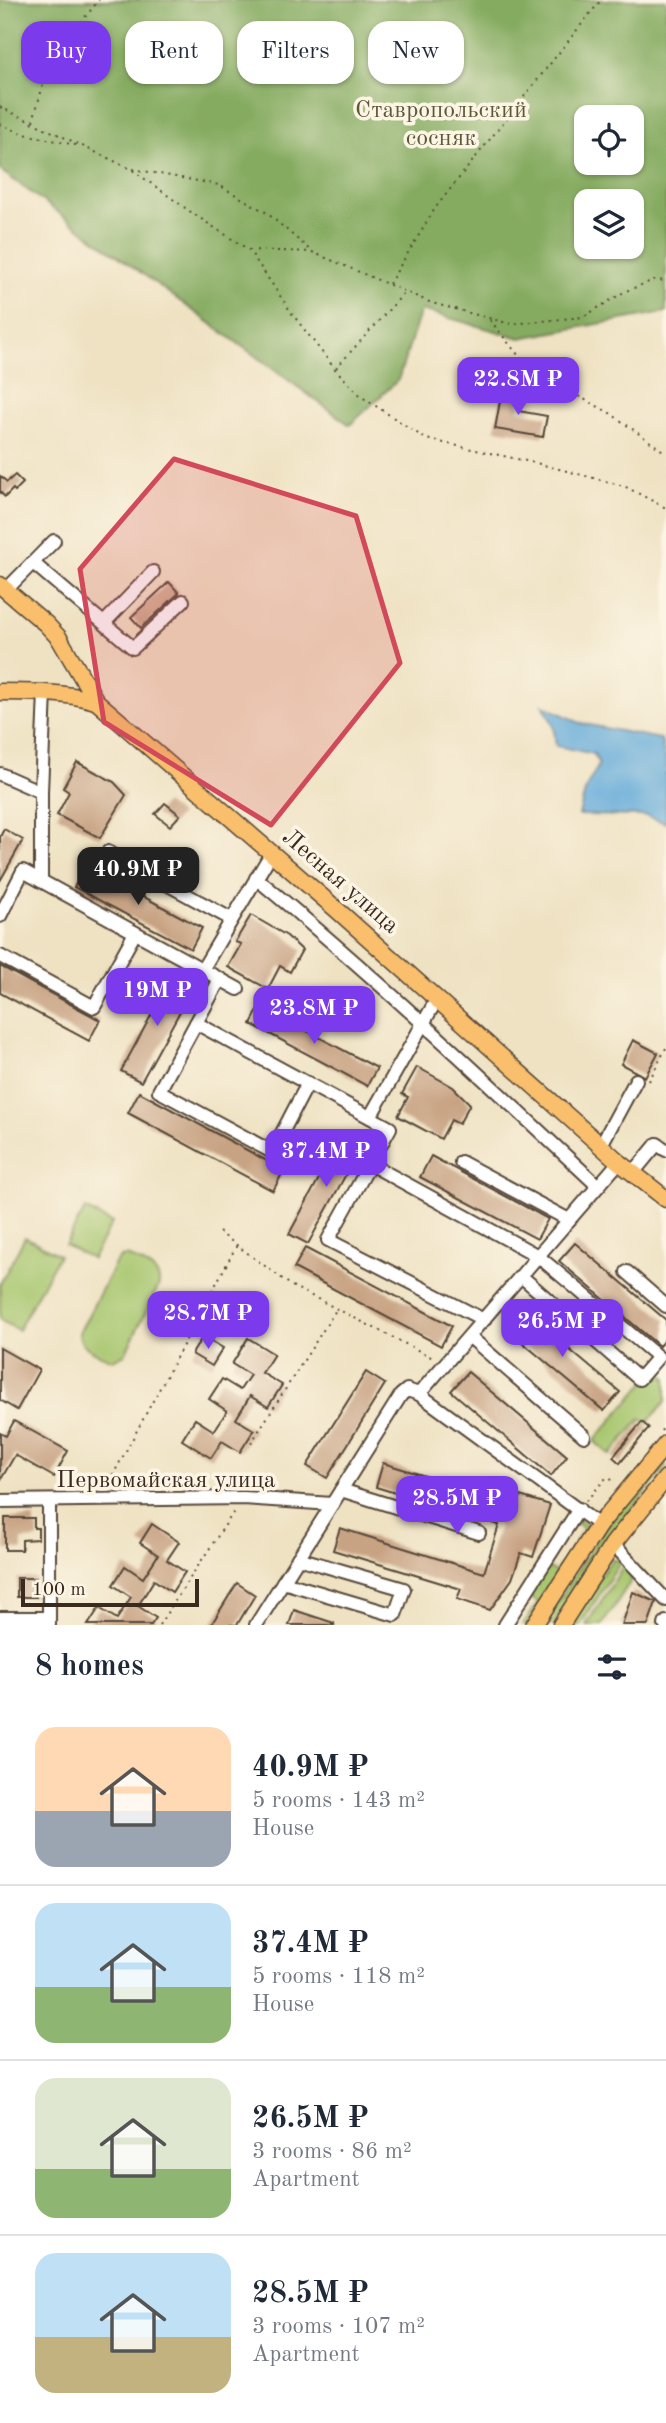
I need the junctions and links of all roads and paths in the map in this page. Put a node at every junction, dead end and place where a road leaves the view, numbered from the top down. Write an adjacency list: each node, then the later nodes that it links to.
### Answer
1 (99, 0): 4 (path)
2 (601, 0): 11 (path)
3 (0, 107): 4 (path)
4 (33, 122): 6 (path)
5 (0, 124): 6 (path)
6 (85, 147): 7 (path)
7 (131, 169): 8 (path); 9 (path)
8 (249, 250): 9 (path); 14 (path)
9 (312, 252): 11 (path)
10 (666, 281): 13 (path)
11 (389, 284): 12 (path)
12 (406, 291): 13 (path); 14 (path)
13 (489, 319): 15 (path)
14 (335, 369): 16 (path)
15 (666, 453)
16 (666, 509)
17 (54, 541): 18 (street)
18 (33, 562): 20 (street); 22 (street)
19 (153, 572): 22 (street)
20 (3, 587): 25 (main road, Лесная улица)
21 (183, 601): 22 (street)
22 (104, 623)
23 (0, 692): 24 (main road)
24 (45, 692): 25 (main road); 27 (street)
25 (96, 701): 29 (main road, Лесная улица)
26 (0, 774): 27 (street)
27 (41, 792): 31 (street)
28 (108, 852): 33 (street)
29 (272, 852): 30 (street); 39 (main road, Лесная улица)
30 (256, 878): 33 (street); 41 (street)
31 (41, 881): 32 (street); 34 (street)
32 (0, 916)
33 (231, 919): 36 (street)
34 (135, 933): 35 (street); 36 (street)
35 (0, 956)
36 (202, 970): 37 (street)
37 (220, 979): 38 (street); 40 (street)
38 (238, 989)
39 (437, 999): 41 (street); 46 (main road, Лесная улица)
40 (196, 1023): 43 (street); 43 (street)
41 (424, 1023): 45 (street); 52 (street)
42 (666, 1048): 44 (path)
43 (308, 1083): 45 (street)
44 (641, 1084): 46 (street)
45 (370, 1117): 50 (street)
46 (601, 1145): 49 (main road, Лесная улица)
47 (666, 1150): 51 (street)
48 (461, 1162): 54 (street)
49 (619, 1162): 51 (main road, Лесная улица); 52 (street)
50 (370, 1164): 57 (street); 62 (street)
51 (633, 1173): 53 (main road, Лесная улица)
52 (598, 1186): 54 (street)
53 (666, 1199)
54 (569, 1220): 57 (street)
55 (219, 1232): 56 (path)
56 (237, 1245): 61 (path); 74 (path)
57 (538, 1256): 59 (street); 59 (street)
58 (627, 1272): 60 (street)
59 (521, 1276): 62 (street)
60 (666, 1306)
61 (337, 1309): 64 (path); 69 (path)
62 (484, 1320): 63 (street)
63 (470, 1337): 64 (street); 67 (street)
64 (446, 1365): 65 (street)
65 (419, 1394): 72 (street); 78 (street)
66 (666, 1424): 68 (path)
67 (584, 1436)
68 (662, 1439): 79 (main road)
69 (251, 1443)
70 (666, 1478): 81 (main road)
71 (617, 1481): 78 (path)
72 (341, 1490): 77 (street); 80 (street)
73 (244, 1498): 74 (street, Первомайская улица); 77 (street, Первомайская улица); 87 (path)
74 (99, 1501): 76 (street, Первомайская улица)
75 (0, 1502): 76 (street, Первомайская улица)
76 (49, 1502): 86 (street)
77 (332, 1504): 82 (street)
78 (579, 1509): 79 (street); 89 (street)
79 (599, 1525): 90 (main road)
80 (479, 1533)
81 (613, 1544): 84 (street); 91 (main road)
82 (298, 1558): 83 (street); 83 (street)
83 (282, 1582): 88 (street)
84 (666, 1600)
85 (0, 1618): 86 (street)
86 (49, 1621)
87 (159, 1625)
88 (256, 1625)
89 (505, 1625)
90 (534, 1625)
91 (561, 1625)

